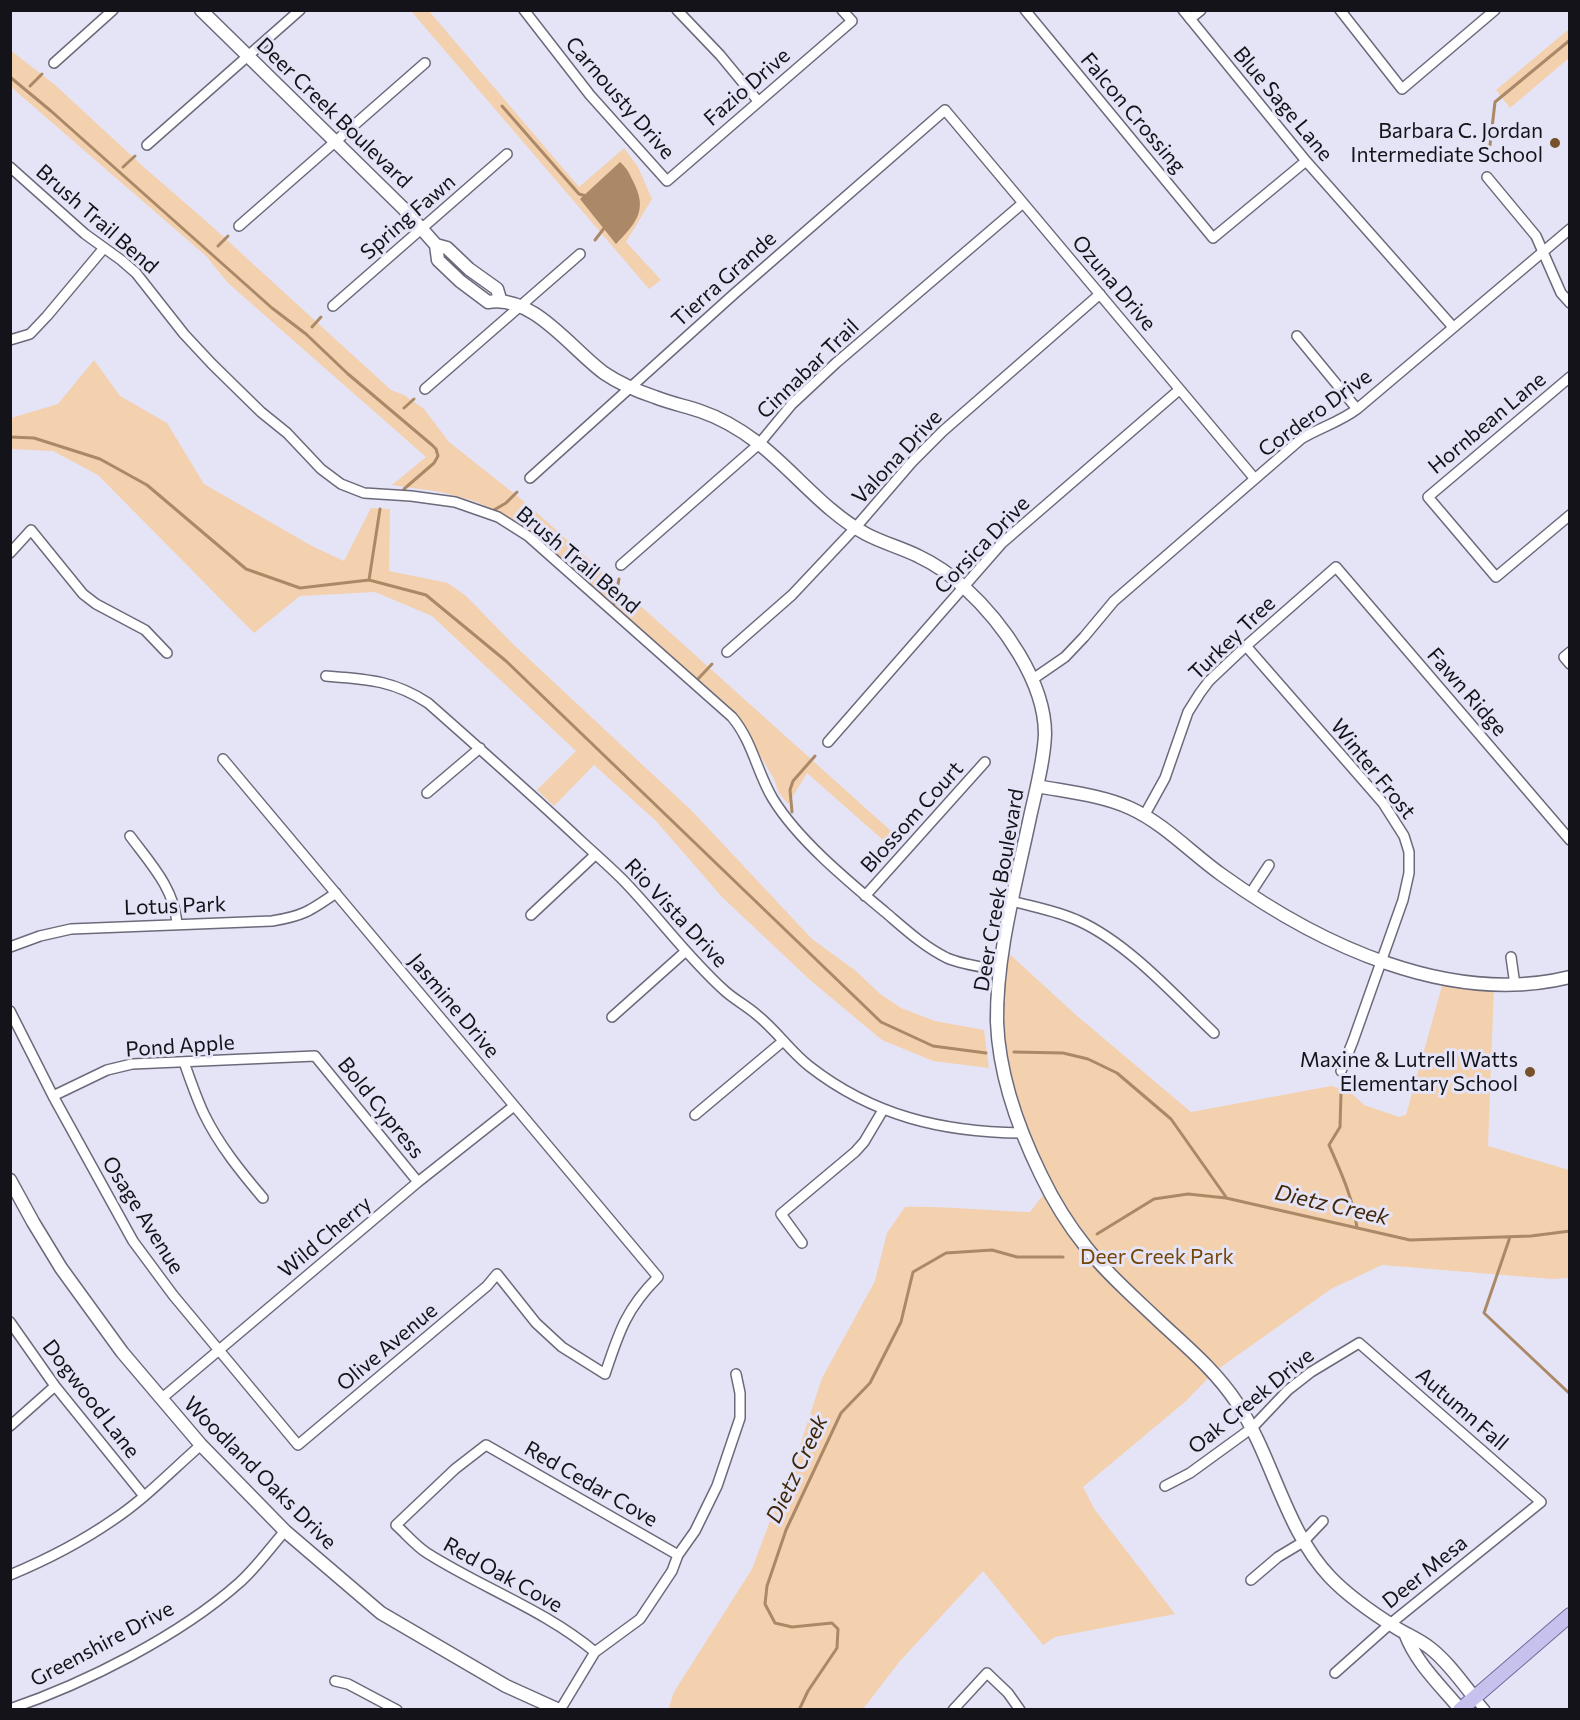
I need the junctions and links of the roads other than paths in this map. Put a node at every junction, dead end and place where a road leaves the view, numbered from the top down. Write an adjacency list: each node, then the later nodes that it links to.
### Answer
1 (113, 10): 14 (street)
2 (201, 10): 13 (street, Deer Creek Boulevard)
3 (300, 10): 13 (street)
4 (524, 10): 24 (street, Carnousty Drive)
5 (677, 10): 16 (street)
6 (842, 10): 16 (street, Fazio Drive)
7 (1025, 10): 21 (street, Falcon Crossing)
8 (1183, 10): 12 (street, Blue Sage Lane)
9 (1201, 10): 12 (street)
10 (1340, 10): 11 (street)
11 (1495, 10)
12 (1190, 19): 21 (street, Blue Sage Lane)
13 (248, 56): 18 (street, Deer Creek Boulevard); 19 (street)
14 (54, 63)
15 (425, 63): 18 (street)
16 (758, 101): 24 (street, Fazio Drive)
17 (945, 110): 25 (street, Ozuna Drive); 40 (street, Tierra Grande)
18 (336, 141): 26 (street); 27 (street, Deer Creek Boulevard)
19 (147, 145)
20 (507, 154): 27 (street, Spring Fawn)
21 (1306, 161): 36 (street, Blue Sage Lane)
22 (10, 167): 29 (street, Brush Trail Bend)
23 (1487, 177): 30 (street)
24 (667, 181)
25 (1023, 203): 32 (street, Ozuna Drive); 44 (street, Cinnabar Trail)
26 (239, 226)
27 (422, 228): 34 (street, Spring Fawn); 35 (street, Deer Creek Boulevard)
28 (1569, 229): 30 (street, Cordero Drive)
29 (104, 248): 38 (street); 71 (street, Brush Trail Bend)
30 (1543, 251): 33 (street); 36 (street, Cordero Drive)
31 (580, 254): 35 (street)
32 (1100, 294): 42 (street, Ozuna Drive); 48 (street, Valona Drive)
33 (1569, 303)
34 (333, 306)
35 (519, 306): 40 (street, Deer Creek Boulevard); 41 (street)
36 (1453, 327): 43 (street, Cordero Drive)
37 (1297, 336): 43 (street)
38 (10, 340)
39 (1569, 377): 47 (street, Hornbean Lane)
40 (630, 388): 44 (street, Deer Creek Boulevard); 45 (street, Tierra Grande)
41 (426, 389)
42 (1179, 390): 46 (street, Ozuna Drive); 52 (street, Corsica Drive)
43 (1357, 409): 46 (street, Cordero Drive)
44 (759, 444): 48 (street, Deer Creek Boulevard); 50 (street, Cinnabar Trail)
45 (530, 478)
46 (1255, 479): 57 (street, Cordero Drive)
47 (1569, 515)
48 (856, 527): 52 (street, Deer Creek Boulevard); 54 (street, Valona Drive)
49 (10, 553): 55 (street)
50 (621, 565)
51 (1336, 567): 53 (street, Turkey Tree); 66 (street, Fawn Ridge)
52 (964, 587): 57 (street, Deer Creek Boulevard); 58 (street, Corsica Drive)
53 (1246, 646): 64 (street, Turkey Tree); 78 (street, Winter Frost)
54 (727, 652)
55 (167, 653)
56 (326, 675): 59 (street, Rio Vista Drive)
57 (1033, 680): 62 (street, Deer Creek Boulevard)
58 (828, 742)
59 (480, 748): 63 (street); 67 (street, Rio Vista Drive)
60 (222, 759): 69 (street, Jasmine Drive)
61 (985, 762): 71 (street, Blossom Court)
62 (1037, 786): 64 (street); 72 (street, Deer Creek Boulevard)
63 (428, 793)
64 (1144, 816): 70 (street)
65 (130, 836): 74 (street)
66 (1569, 840)
67 (595, 855): 73 (street); 76 (street, Rio Vista Drive)
68 (1269, 865): 70 (street)
69 (336, 893): 74 (street, Lotus Park); 90 (street, Jasmine Drive)
70 (1250, 894): 78 (street)
71 (865, 896): 79 (street, Brush Trail Bend)
72 (1012, 902): 79 (street, Deer Creek Boulevard); 84 (street)
73 (531, 915)
74 (177, 923): 75 (street, Lotus Park)
75 (10, 947)
76 (686, 951): 83 (street); 85 (street, Rio Vista Drive)
77 (1511, 957): 81 (street)
78 (1382, 960): 81 (street); 88 (street, Winter Frost)
79 (1000, 970): 93 (street, Deer Creek Boulevard)
80 (1569, 978): 81 (street)
81 (1515, 985)
82 (10, 1011): 89 (street, Osage Avenue)
83 (612, 1017)
84 (1214, 1033)
85 (782, 1042): 91 (street, Rio Vista Drive); 92 (street)
86 (315, 1056): 87 (street, Pond Apple); 95 (street, Bold Cypress)
87 (184, 1062): 89 (street, Pond Apple); 96 (street)
88 (1341, 1071)
89 (53, 1096): 100 (street, Osage Avenue)
90 (514, 1106): 95 (street, Wild Cherry); 101 (street, Jasmine Drive)
91 (883, 1110): 93 (street, Rio Vista Drive); 97 (street)
92 (695, 1115)
93 (1021, 1133): 106 (street, Deer Creek Boulevard)
94 (10, 1180): 104 (street, Woodland Oaks Drive)
95 (418, 1182): 100 (street, Wild Cherry)
96 (263, 1198)
97 (802, 1243)
98 (10, 1322): 103 (street, Dogwood Lane)
99 (1359, 1343): 106 (street, Oak Creek Drive); 111 (street, Autumn Fall)
100 (219, 1351): 104 (street, Wild Cherry); 108 (street, Osage Avenue)
101 (605, 1374): 108 (street, Olive Avenue)
102 (736, 1374): 116 (street)
103 (55, 1386): 105 (street); 110 (street, Dogwood Lane)
104 (161, 1399): 107 (street, Woodland Oaks Drive)
105 (10, 1426)
106 (1252, 1428): 109 (street, Oak Creek Drive); 115 (street, Deer Creek Boulevard)
107 (201, 1445): 110 (street); 114 (street, Woodland Oaks Drive)
108 (298, 1445)
109 (1166, 1486)
110 (144, 1496): 117 (street)
111 (1540, 1502): 120 (street, Deer Mesa)
112 (1323, 1521): 115 (street)
113 (396, 1525): 116 (street, Red Cedar Cove); 122 (street, Red Oak Cove)
114 (285, 1531): 126 (street, Greenshire Drive); 129 (street, Woodland Oaks Drive)
115 (1304, 1542): 118 (street); 120 (street, Deer Creek Boulevard)
116 (678, 1554): 122 (street)
117 (10, 1575)
118 (1251, 1580)
119 (1569, 1615): 125 (main road)
120 (1390, 1624): 121 (street, Deer Creek Boulevard); 123 (street, Deer Mesa)
121 (1405, 1633): 125 (street, Deer Creek Boulevard); 127 (street)
122 (595, 1652): 129 (street)
123 (1335, 1674)
124 (335, 1681): 128 (street)
125 (1474, 1697): 127 (main road); 132 (street)
126 (10, 1709)
127 (1460, 1709)
128 (397, 1710)
129 (560, 1710)
130 (953, 1710): 131 (street)
131 (1020, 1710)
132 (1485, 1710)

